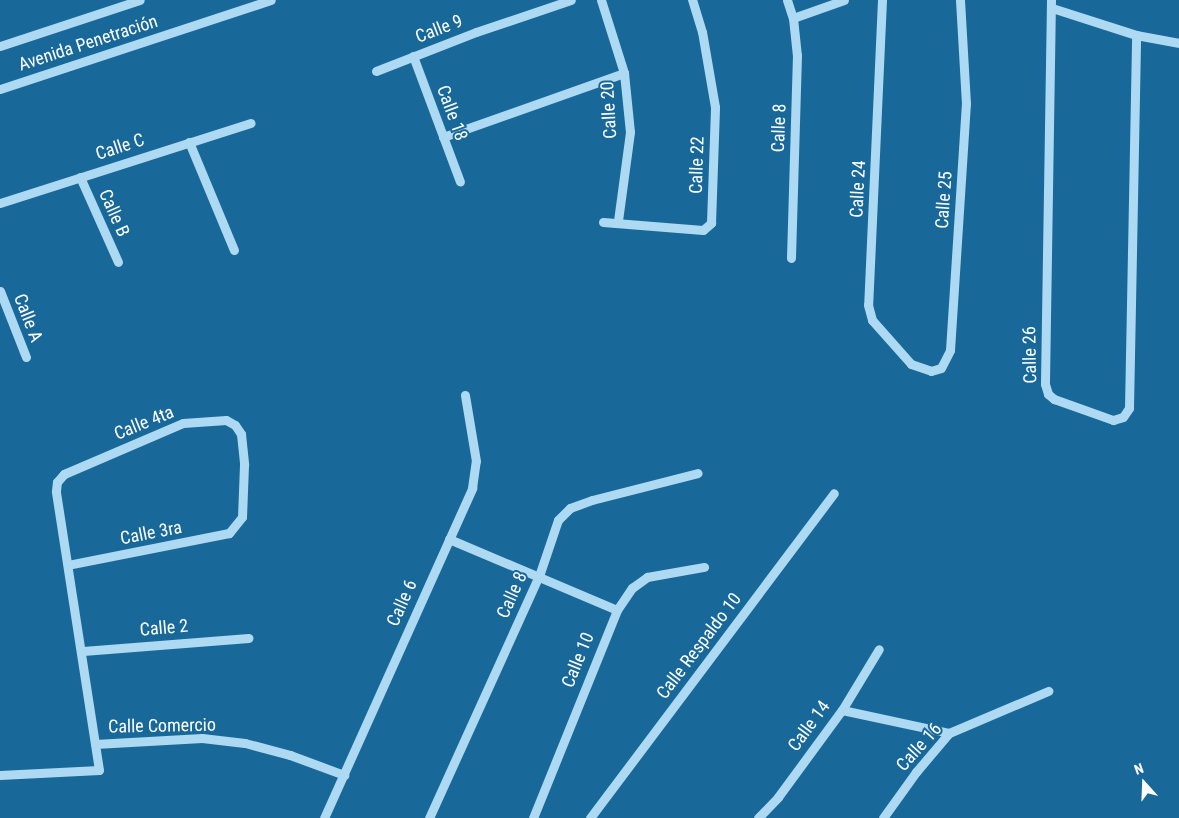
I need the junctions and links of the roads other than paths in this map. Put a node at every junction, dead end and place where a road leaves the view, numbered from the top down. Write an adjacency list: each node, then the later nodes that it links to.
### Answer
1 (140, 0): 14 (street, Avenida Penetración)
2 (271, 0): 18 (street, Avenida Penetración)
3 (571, 0): 15 (street, Calle 9)
4 (601, 0): 17 (street, Calle 20)
5 (692, 0): 25 (street, Calle 22)
6 (787, 0): 11 (street, Calle 8)
7 (844, 0): 11 (street)
8 (882, 0): 32 (street, Calle 24)
9 (960, 0): 32 (street, Calle 25)
10 (1052, 4): 12 (street); 12 (street, Calle 26)
11 (793, 18): 28 (street, Calle 8)
12 (1136, 35): 13 (street)
13 (1179, 43)
14 (0, 46)
15 (413, 56): 16 (street, Calle 9); 20 (street, Calle 18)
16 (376, 71)
17 (624, 73): 20 (street); 25 (street, Calle 20)
18 (0, 89)
19 (251, 123): 21 (street, Calle C)
20 (443, 137): 23 (street, Calle 18)
21 (189, 142): 22 (street, Calle C); 27 (street)
22 (80, 177): 24 (street, Calle C); 29 (street, Calle B)
23 (460, 182)
24 (0, 203)
25 (618, 221): 26 (street, Calle 22)
26 (603, 222)
27 (234, 250)
28 (791, 258)
29 (118, 262)
30 (0, 291): 31 (street, Calle A)
31 (26, 357)
32 (912, 364)
33 (465, 395): 37 (street, Calle 6)
34 (698, 473): 40 (street, Calle 8)
35 (834, 493): 54 (street, Calle Respaldo 10)
36 (237, 526): 38 (street, Calle 3ra); 38 (street, Calle 4ta)
37 (449, 539): 40 (street); 49 (street, Calle 6)
38 (68, 566): 44 (street)
39 (704, 567): 41 (street, Calle 10)
40 (539, 576): 41 (street); 52 (street, Calle 8)
41 (617, 610): 53 (street, Calle 10)
42 (248, 638): 44 (street, Calle 2)
43 (879, 650): 46 (street, Calle 14)
44 (83, 651): 48 (street)
45 (1048, 691): 47 (street, Calle 16)
46 (842, 710): 47 (street); 55 (street, Calle 14)
47 (949, 733): 56 (street, Calle 16)
48 (95, 744): 49 (street, Calle Comercio); 50 (street)
49 (344, 774): 51 (street, Calle 6)
50 (0, 775)
51 (324, 818)
52 (429, 818)
53 (532, 818)
54 (590, 818)
55 (758, 818)
56 (884, 818)

